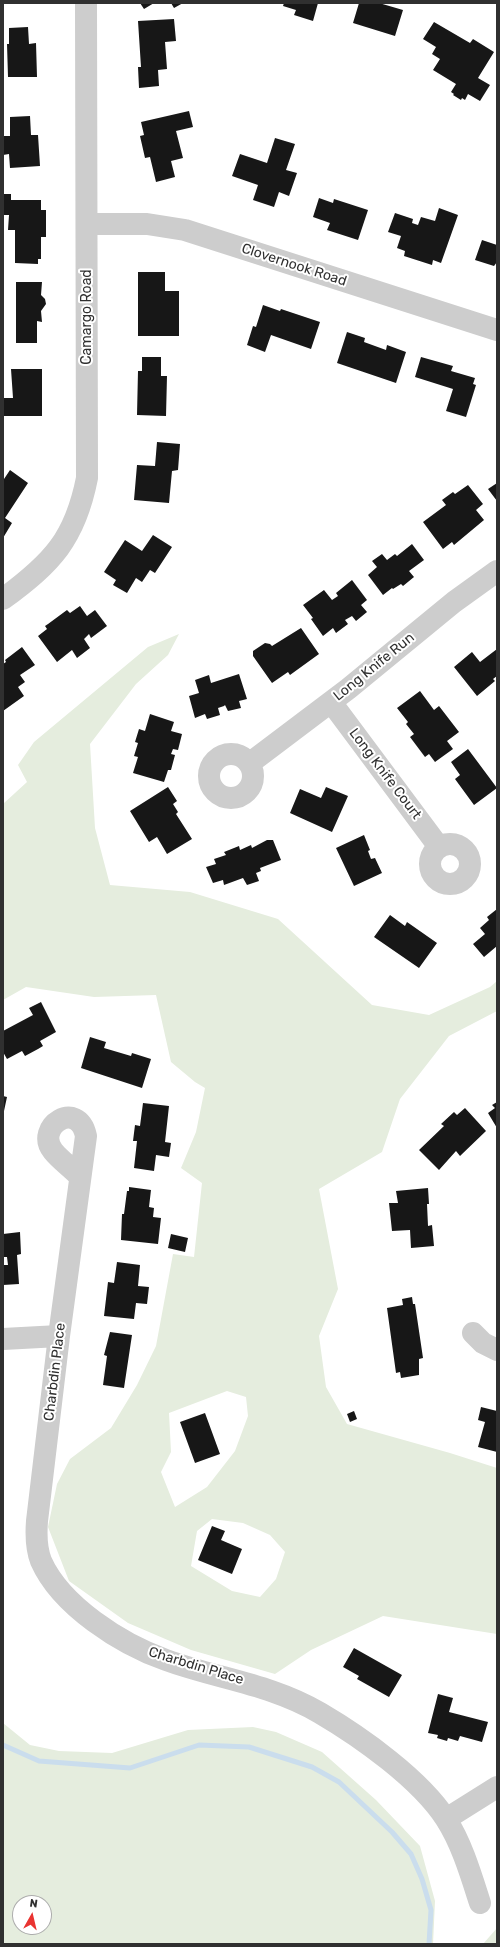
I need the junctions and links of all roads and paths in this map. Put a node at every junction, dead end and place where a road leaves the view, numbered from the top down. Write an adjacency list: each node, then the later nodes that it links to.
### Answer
1 (86, 3): 2 (street, Camargo Road)
2 (87, 224): 3 (street, Clovernook Road); 5 (street, Camargo Road)
3 (497, 330)
4 (497, 571): 6 (street, Long Knife Run)
5 (3, 599)
6 (331, 702): 7 (street, Long Knife Run); 8 (street, Long Knife Court)
7 (250, 764)
8 (439, 847)
9 (80, 1177): 11 (street, Charbdin Place)
10 (473, 1333): 13 (street)
11 (59, 1336): 12 (street); 15 (street, Charbdin Place)
12 (3, 1339)
13 (497, 1350)
14 (497, 1787): 15 (street)
15 (446, 1820): 16 (street, Charbdin Place)
16 (480, 1903)

